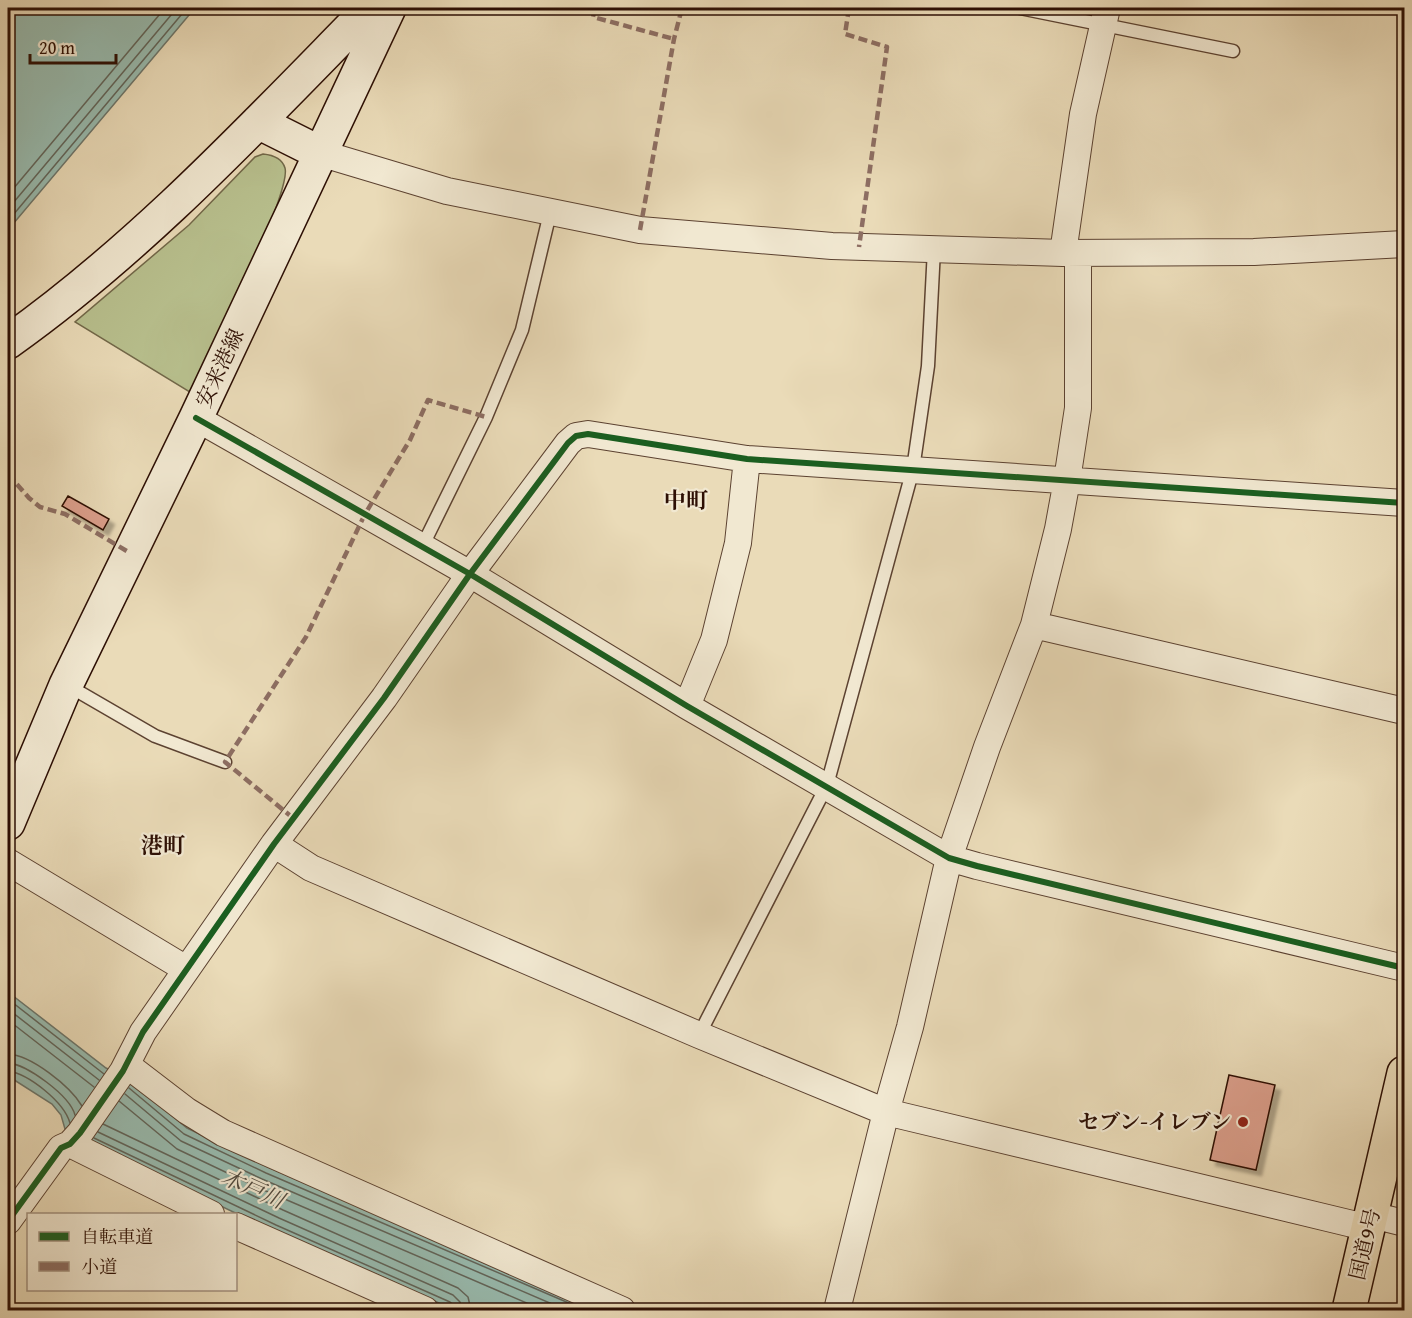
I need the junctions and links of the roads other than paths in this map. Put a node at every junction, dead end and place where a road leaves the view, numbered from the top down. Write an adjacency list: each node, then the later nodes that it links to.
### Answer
1 (370, 8): 6 (main road)
2 (389, 8): 7 (main road, 安来港線)
3 (1020, 8): 4 (lane)
4 (1105, 17): 5 (lane); 11 (street)
5 (1233, 51)
6 (258, 122): 7 (main road); 12 (main road)
7 (320, 153): 8 (street); 13 (main road, 安来港線)
8 (549, 213): 10 (street); 18 (lane)
9 (1404, 244): 11 (street)
10 (933, 249): 11 (street); 15 (lane)
11 (1070, 253): 16 (street)
12 (8, 342)
13 (196, 418): 18 (street); 21 (main road, 安来港線)
14 (747, 459): 15 (street); 19 (street); 22 (street)
15 (913, 469): 16 (street); 25 (lane)
16 (1067, 480): 17 (street); 20 (street)
17 (1404, 503)
18 (423, 547): 19 (street)
19 (470, 574): 22 (street); 27 (street)
20 (1034, 625): 23 (street); 28 (street)
21 (66, 685): 24 (lane); 26 (main road, 安来港線)
22 (687, 706): 25 (street)
23 (1404, 711)
24 (225, 762)
25 (827, 785): 28 (street); 32 (lane)
26 (8, 824)
27 (274, 844): 31 (street); 32 (street)
28 (949, 858): 30 (street); 35 (street)
29 (8, 862): 31 (street)
30 (1404, 968)
31 (186, 969): 33 (street)
32 (699, 1035): 35 (street)
33 (125, 1068): 36 (street); 43 (street)
34 (1404, 1073): 39 (highway, 国道9号)
35 (886, 1112): 39 (street); 44 (street)
36 (75, 1139): 37 (street); 38 (street)
37 (207, 1213)
38 (8, 1221)
39 (1371, 1221): 40 (street); 45 (highway, 国道9号)
40 (1404, 1222)
41 (237, 1226): 42 (street)
42 (424, 1310)
43 (622, 1311)
44 (837, 1311)
45 (1349, 1311)

